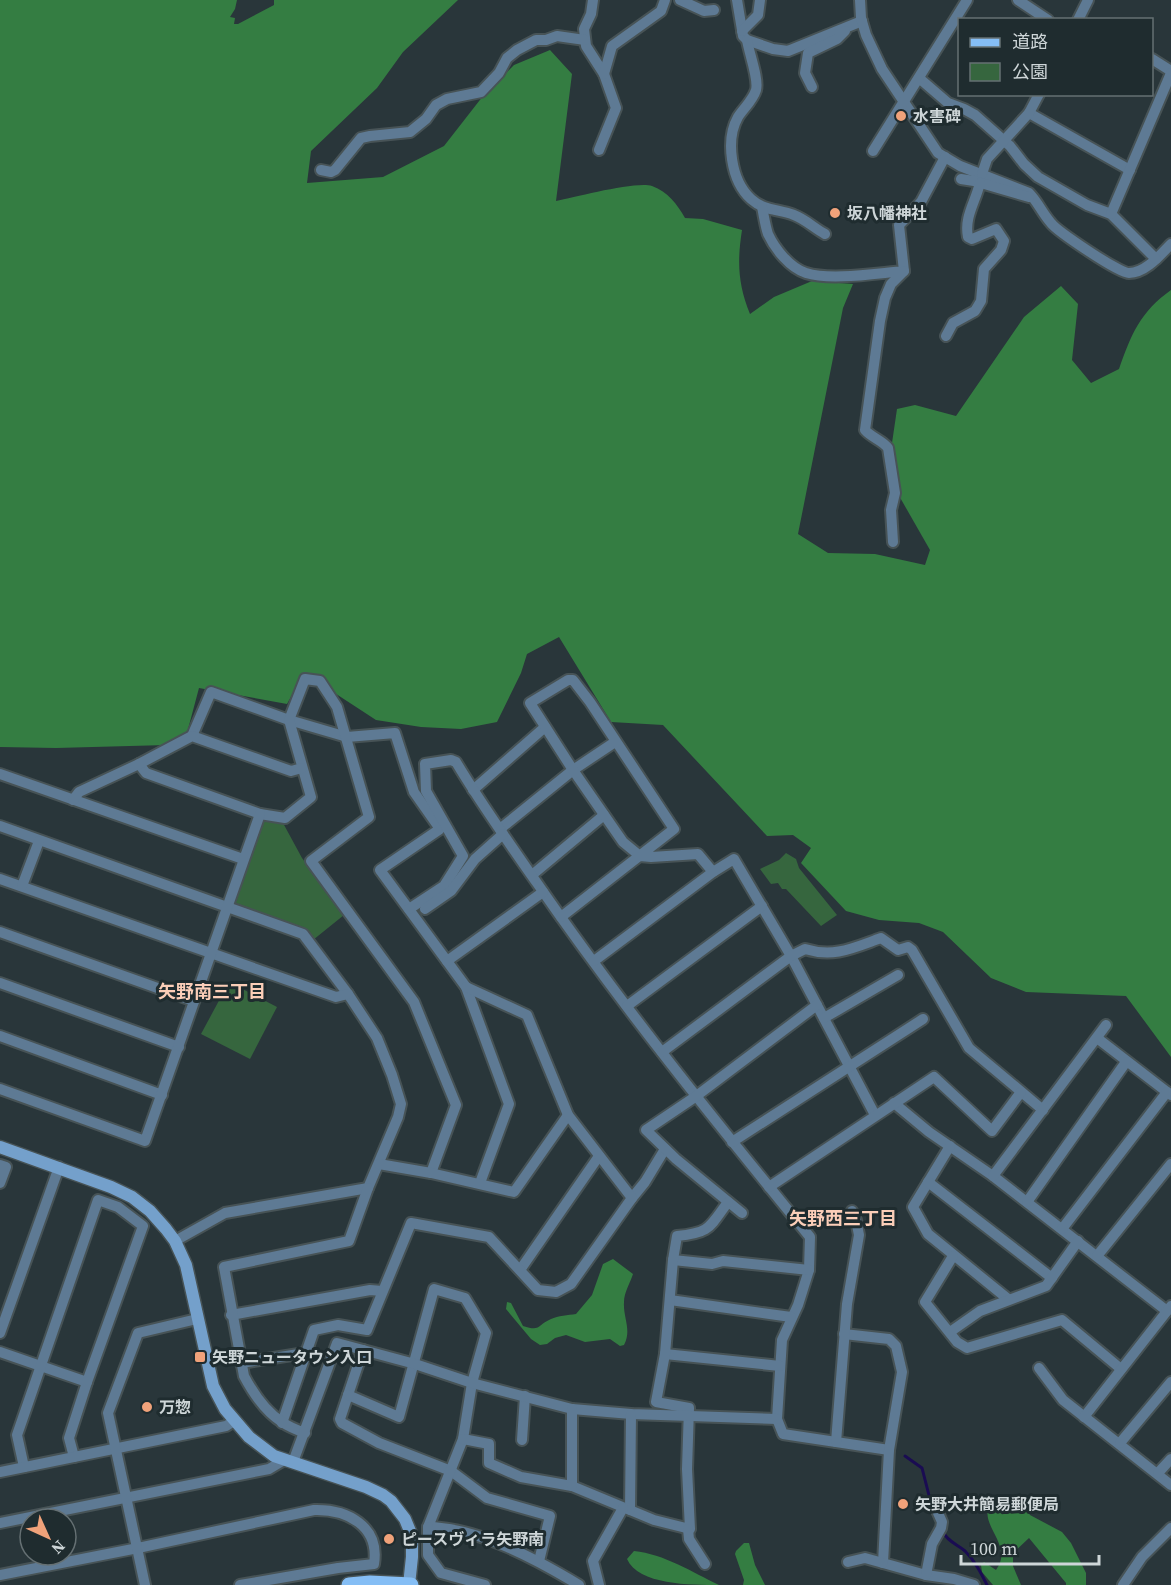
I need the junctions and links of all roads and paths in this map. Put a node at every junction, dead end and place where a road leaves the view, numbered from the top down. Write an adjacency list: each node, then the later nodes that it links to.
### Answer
1 (593, 0): 15 (street)
2 (664, 0): 18 (street)
3 (680, 0): 10 (street)
4 (737, 0): 14 (street)
5 (760, 0): 14 (street)
6 (860, 0): 13 (street)
7 (967, 0): 19 (street)
8 (1018, 0): 11 (street)
9 (1088, 0): 12 (street)
10 (714, 10)
11 (1045, 18)
12 (1082, 18)
13 (857, 23): 14 (street); 20 (street); 22 (street)
14 (744, 35): 32 (street)
15 (585, 40): 18 (street); 28 (street)
16 (1153, 60): 17 (street)
17 (1171, 72): 29 (street)
18 (604, 74): 25 (street)
19 (919, 78): 22 (street); 24 (street)
20 (812, 87)
21 (1038, 96): 23 (street)
22 (904, 102): 26 (street); 27 (street)
23 (1029, 113): 24 (street); 29 (street)
24 (1005, 142): 31 (street); 33 (street)
25 (599, 150)
26 (873, 151)
27 (945, 157): 31 (street); 37 (street)
28 (321, 170)
29 (1130, 170): 33 (street)
30 (961, 179): 31 (street)
31 (981, 179): 36 (street); 38 (street)
32 (762, 207): 34 (street); 37 (street)
33 (1111, 214): 36 (street)
34 (825, 234)
35 (1171, 244): 36 (street)
36 (1156, 259)
37 (904, 271): 39 (street)
38 (946, 336)
39 (893, 542)
40 (289, 720): 42 (street); 43 (street); 43 (street); 46 (street)
41 (545, 727): 44 (street); 47 (street); 49 (street)
42 (192, 736): 45 (street); 46 (street)
43 (347, 737): 65 (street); 107 (street)
44 (615, 742): 47 (street); 56 (street)
45 (140, 764): 50 (street); 51 (street)
46 (302, 768): 51 (street)
47 (573, 770): 52 (street); 54 (street)
48 (0, 774): 50 (street)
49 (473, 790): 54 (street); 65 (street)
50 (73, 800): 57 (street)
51 (260, 814): 57 (street)
52 (604, 815): 56 (street); 59 (street)
53 (0, 826): 55 (street)
54 (502, 831): 59 (street); 66 (street)
55 (39, 841): 61 (street); 63 (street)
56 (640, 856): 58 (street); 67 (street)
57 (243, 859): 63 (street)
58 (713, 872): 64 (street); 72 (street)
59 (532, 875): 62 (street)
60 (0, 879): 61 (street)
61 (22, 886): 69 (street)
62 (543, 892): 67 (street); 71 (street)
63 (228, 906): 69 (street); 76 (street)
64 (762, 906): 70 (street); 79 (street)
65 (409, 909): 71 (street)
66 (425, 909)
67 (561, 917): 72 (street)
68 (0, 932): 77 (street)
69 (211, 954): 76 (street); 77 (street)
70 (791, 956): 78 (street); 86 (street); 90 (street)
71 (447, 961): 75 (street)
72 (594, 962): 79 (street)
73 (898, 975): 80 (street)
74 (0, 983): 85 (street)
75 (466, 987): 96 (street); 111 (street)
76 (348, 994): 103 (street)
77 (194, 1001): 85 (street)
78 (817, 1005): 80 (street); 93 (street)
79 (627, 1006): 86 (street)
80 (824, 1018): 88 (street)
81 (923, 1019): 88 (street)
82 (1106, 1025): 84 (street)
83 (0, 1036): 92 (street)
84 (1097, 1038): 87 (street); 95 (street)
85 (179, 1047): 92 (street)
86 (662, 1052): 93 (street)
87 (1126, 1062): 91 (street); 116 (street)
88 (849, 1066): 97 (street); 98 (street)
89 (0, 1089): 92 (street)
90 (1021, 1092): 94 (street); 95 (street)
91 (1169, 1093): 119 (street)
92 (162, 1095)
93 (695, 1097): 98 (street); 101 (street)
94 (894, 1103): 97 (street); 99 (street)
95 (1043, 1110): 108 (street)
96 (568, 1115): 102 (street); 111 (street)
97 (875, 1115): 112 (street)
98 (732, 1142): 112 (street)
99 (950, 1146): 108 (street); 109 (street)
100 (0, 1147): 106 (street)
101 (665, 1149): 114 (street); 115 (street)
102 (599, 1156): 114 (street); 125 (street)
103 (379, 1164): 107 (street); 113 (street)
104 (1171, 1164): 123 (street)
105 (0, 1165): 110 (street)
106 (59, 1167): 120 (street); 136 (street)
107 (431, 1173): 111 (street)
108 (993, 1176): 116 (street)
109 (928, 1182): 122 (street); 127 (street)
110 (0, 1183)
111 (480, 1183)
112 (769, 1186): 126 (street)
113 (368, 1188): 120 (street); 132 (street)
114 (632, 1198): 125 (street)
115 (728, 1202): 118 (street); 124 (street)
116 (1027, 1202): 119 (street)
117 (852, 1211): 137 (street)
118 (742, 1213)
119 (1062, 1229): 121 (street)
120 (176, 1241): 134 (street)
121 (1078, 1241): 123 (street); 127 (street)
122 (953, 1256): 129 (street); 135 (street)
123 (1097, 1256): 131 (street)
124 (673, 1260): 126 (street); 130 (street)
125 (520, 1270): 128 (street)
126 (809, 1270): 133 (street)
127 (1052, 1278): 129 (street)
128 (382, 1291): 132 (street); 140 (street)
129 (1008, 1299): 135 (street)
130 (670, 1300): 133 (street); 141 (street)
131 (1169, 1309): 147 (street)
132 (231, 1315): 142 (street)
133 (792, 1317): 145 (street)
134 (197, 1319): 158 (street); 165 (street)
135 (950, 1332): 147 (street)
136 (0, 1333)
137 (844, 1335): 163 (street); 166 (street)
138 (363, 1350): 143 (street); 151 (street); 160 (street)
139 (0, 1352): 144 (street)
140 (305, 1353): 142 (street); 159 (street)
141 (665, 1354): 145 (street); 155 (street)
142 (241, 1363): 159 (street)
143 (415, 1364): 150 (street); 150 (street); 151 (street)
144 (41, 1366): 148 (street); 148 (street); 170 (street)
145 (780, 1366): 157 (street)
146 (1039, 1368): 156 (street)
147 (1121, 1369): 156 (street)
148 (87, 1382): 167 (street)
149 (1171, 1382): 164 (street)
150 (472, 1383): 152 (street); 161 (street)
151 (348, 1395): 171 (street)
152 (525, 1396): 153 (street); 162 (street)
153 (573, 1409): 154 (street); 175 (street)
154 (631, 1413): 155 (street); 178 (street)
155 (689, 1415): 157 (street); 181 (street)
156 (1084, 1417): 164 (street)
157 (777, 1419): 163 (street)
158 (234, 1421): 165 (street); 169 (street)
159 (282, 1423): 160 (street)
160 (305, 1433): 169 (street)
161 (463, 1439): 171 (street); 175 (street)
162 (522, 1440)
163 (836, 1442): 166 (street)
164 (1120, 1443): 173 (street)
165 (117, 1449): 167 (street); 176 (street)
166 (890, 1450): 186 (street)
167 (74, 1457): 170 (street)
168 (1171, 1459): 173 (street)
169 (288, 1461): 176 (street); 193 (street)
170 (24, 1467): 172 (street)
171 (451, 1471): 180 (street); 184 (street)
172 (0, 1472)
173 (1158, 1473): 174 (street)
174 (1171, 1485)
175 (572, 1486): 178 (street)
176 (127, 1497): 179 (street); 183 (street)
177 (935, 1506): 189 (street)
178 (626, 1509): 181 (street); 196 (street)
179 (0, 1523)
180 (428, 1527): 184 (street); 194 (street)
181 (688, 1528): 187 (street)
182 (1171, 1528): 198 (street)
183 (138, 1548): 188 (street); 190 (street); 191 (street)
184 (539, 1561): 195 (street)
185 (848, 1562): 186 (street)
186 (883, 1563): 189 (street)
187 (705, 1564)
188 (0, 1575)
189 (926, 1575): 197 (street)
190 (145, 1585)
191 (240, 1585)
192 (349, 1585): 193 (main road)
193 (409, 1585)
194 (485, 1585)
195 (579, 1585)
196 (599, 1585)
197 (974, 1585)
198 (1123, 1585)

